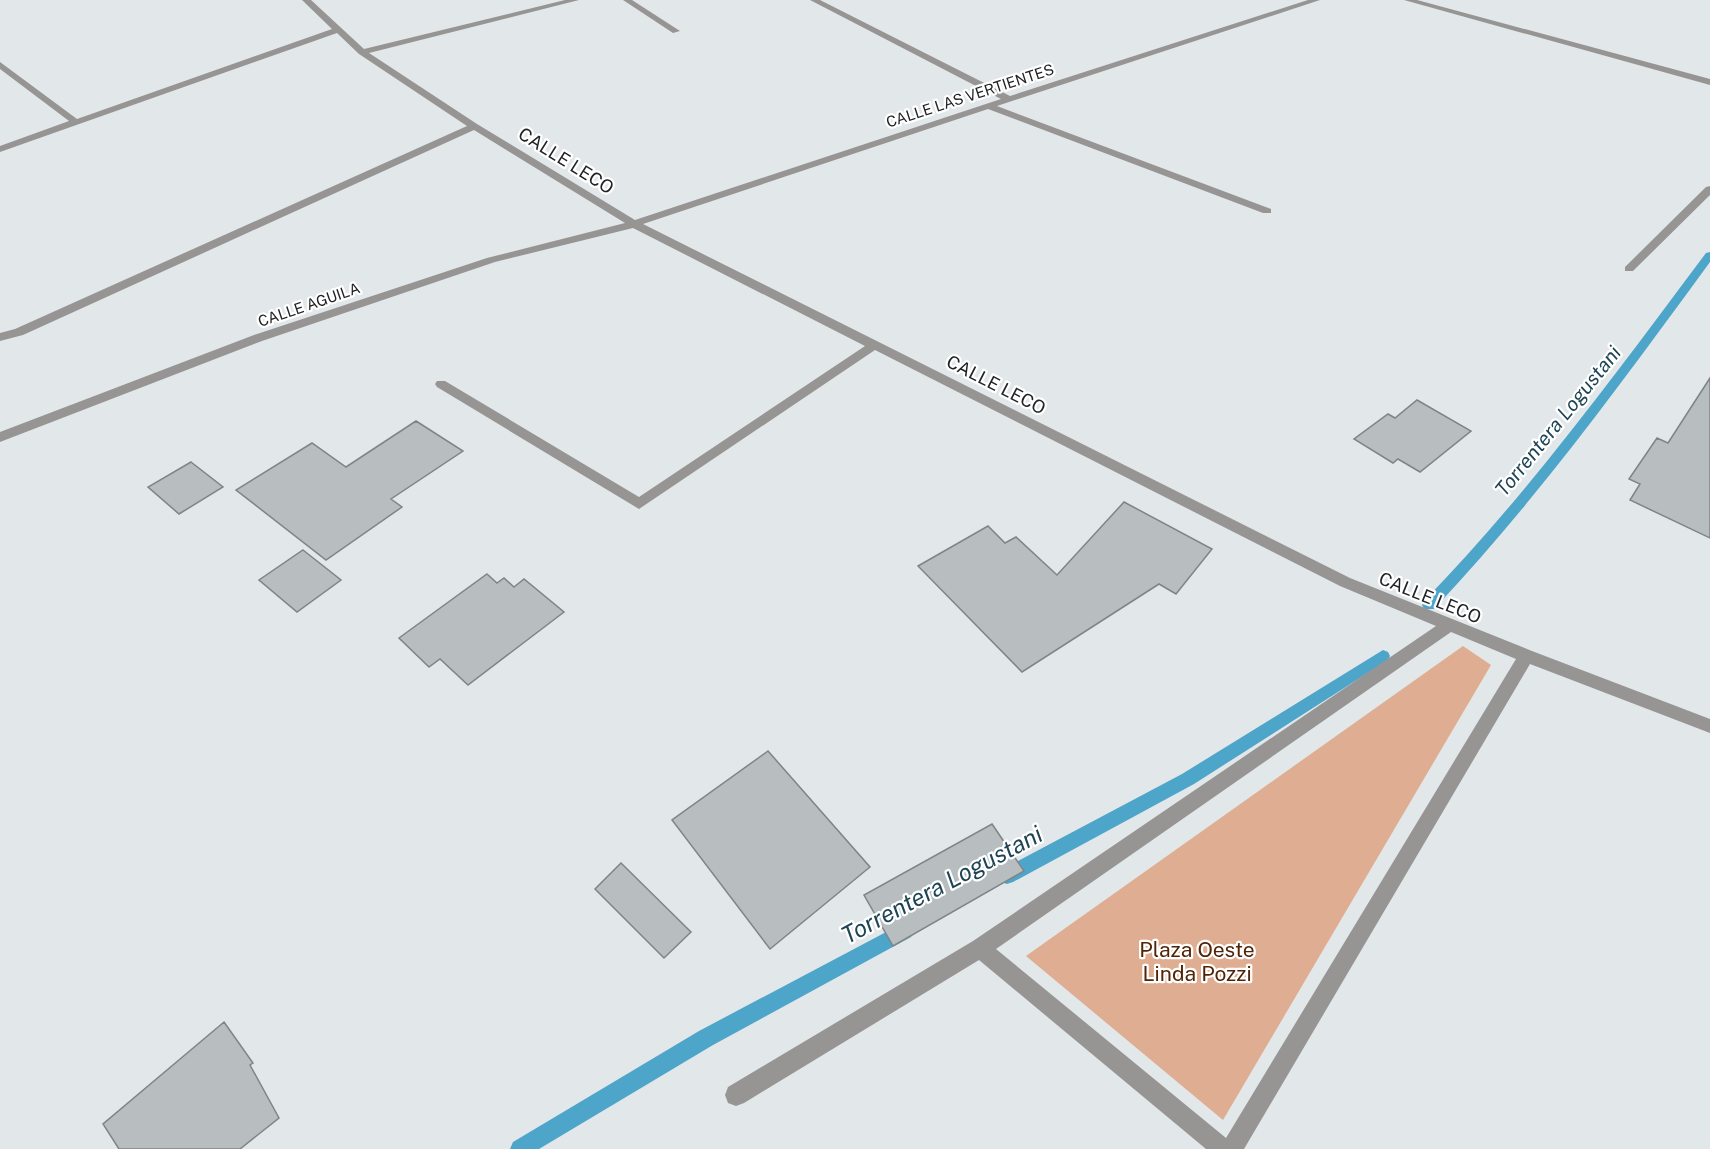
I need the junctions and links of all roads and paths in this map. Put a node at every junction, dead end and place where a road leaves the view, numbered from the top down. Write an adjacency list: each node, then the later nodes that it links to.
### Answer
1 (306, 0): 7 (street, CALLE LECO)
2 (575, 0): 9 (street)
3 (627, 0): 8 (street)
4 (814, 0): 12 (street)
5 (1316, 0): 12 (street, CALLE LAS VERTIENTES)
6 (1408, 0): 11 (street)
7 (337, 30): 9 (street, CALLE LECO); 14 (street)
8 (676, 31)
9 (362, 52): 15 (street, CALLE LECO)
10 (0, 66): 14 (street)
11 (1710, 82)
12 (1009, 99): 13 (street, CALLE LAS VERTIENTES)
13 (988, 106): 18 (street); 19 (street, CALLE LAS VERTIENTES)
14 (76, 123): 16 (street)
15 (474, 126): 19 (street, CALLE LECO); 21 (street)
16 (0, 149)
17 (1710, 189): 20 (street)
18 (1267, 211)
19 (634, 224): 22 (street, CALLE LECO); 24 (street, CALLE AGUILA)
20 (1629, 269)
21 (0, 337)
22 (876, 344): 23 (street); 25 (street, CALLE LECO)
23 (441, 384)
24 (0, 437)
25 (1450, 625): 26 (street, CALLE LECO); 28 (street)
26 (1526, 656): 27 (street, CALLE LECO); 31 (street)
27 (1710, 726)
28 (980, 948): 29 (street); 30 (street)
29 (736, 1095)
30 (1223, 1149)
31 (1232, 1149)

